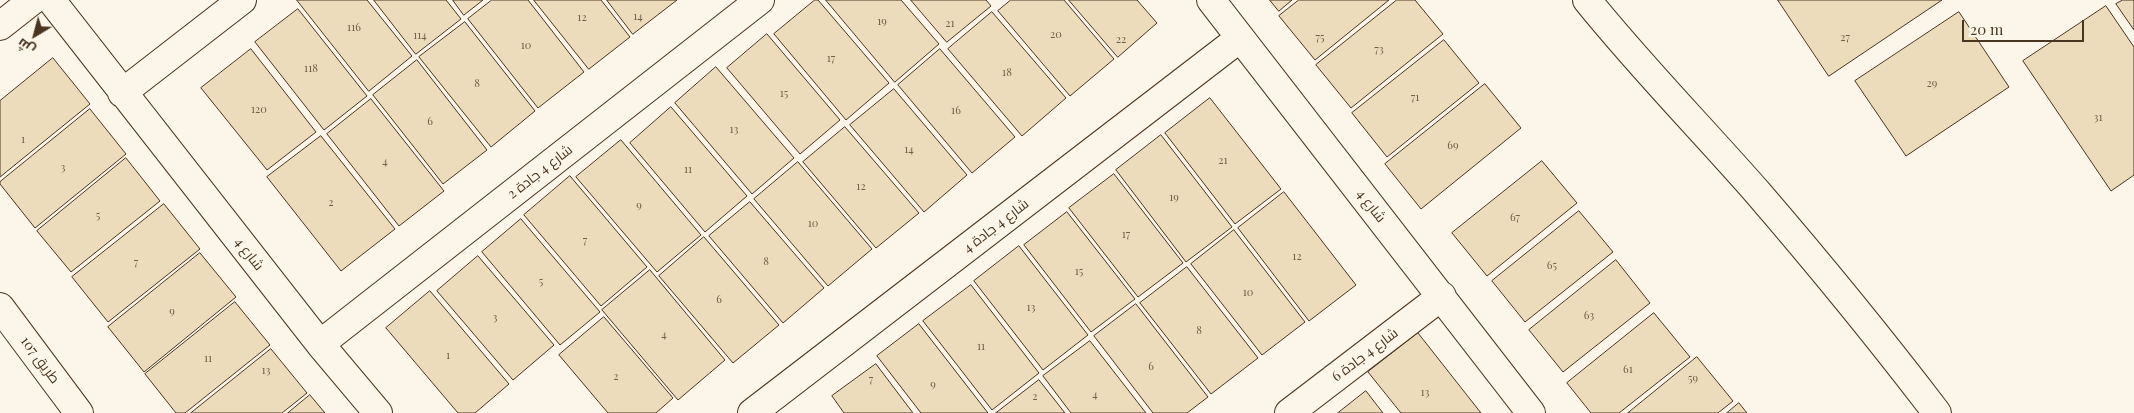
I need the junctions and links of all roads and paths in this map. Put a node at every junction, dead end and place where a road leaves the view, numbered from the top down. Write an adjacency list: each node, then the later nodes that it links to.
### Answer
1 (33, 0): 7 (street)
2 (51, 0): 9 (street, شارع 4)
3 (242, 0): 9 (street)
4 (760, 0): 12 (street, شارع 4 جادة 2)
5 (1211, 0): 8 (street, شارع 4)
6 (1587, 0): 18 (street)
7 (0, 26)
8 (1240, 38): 10 (street, شارع 4); 15 (street, شارع 4 جادة 4)
9 (122, 93): 12 (street, شارع 4)
10 (1442, 296): 16 (street, شارع 4 جادة 6); 17 (street, شارع 4)
11 (0, 307): 13 (street, طريق 107)
12 (320, 344): 14 (street, شارع 4)
13 (79, 413)
14 (378, 413)
15 (752, 413)
16 (1289, 413)
17 (1531, 413)
18 (1937, 413)

